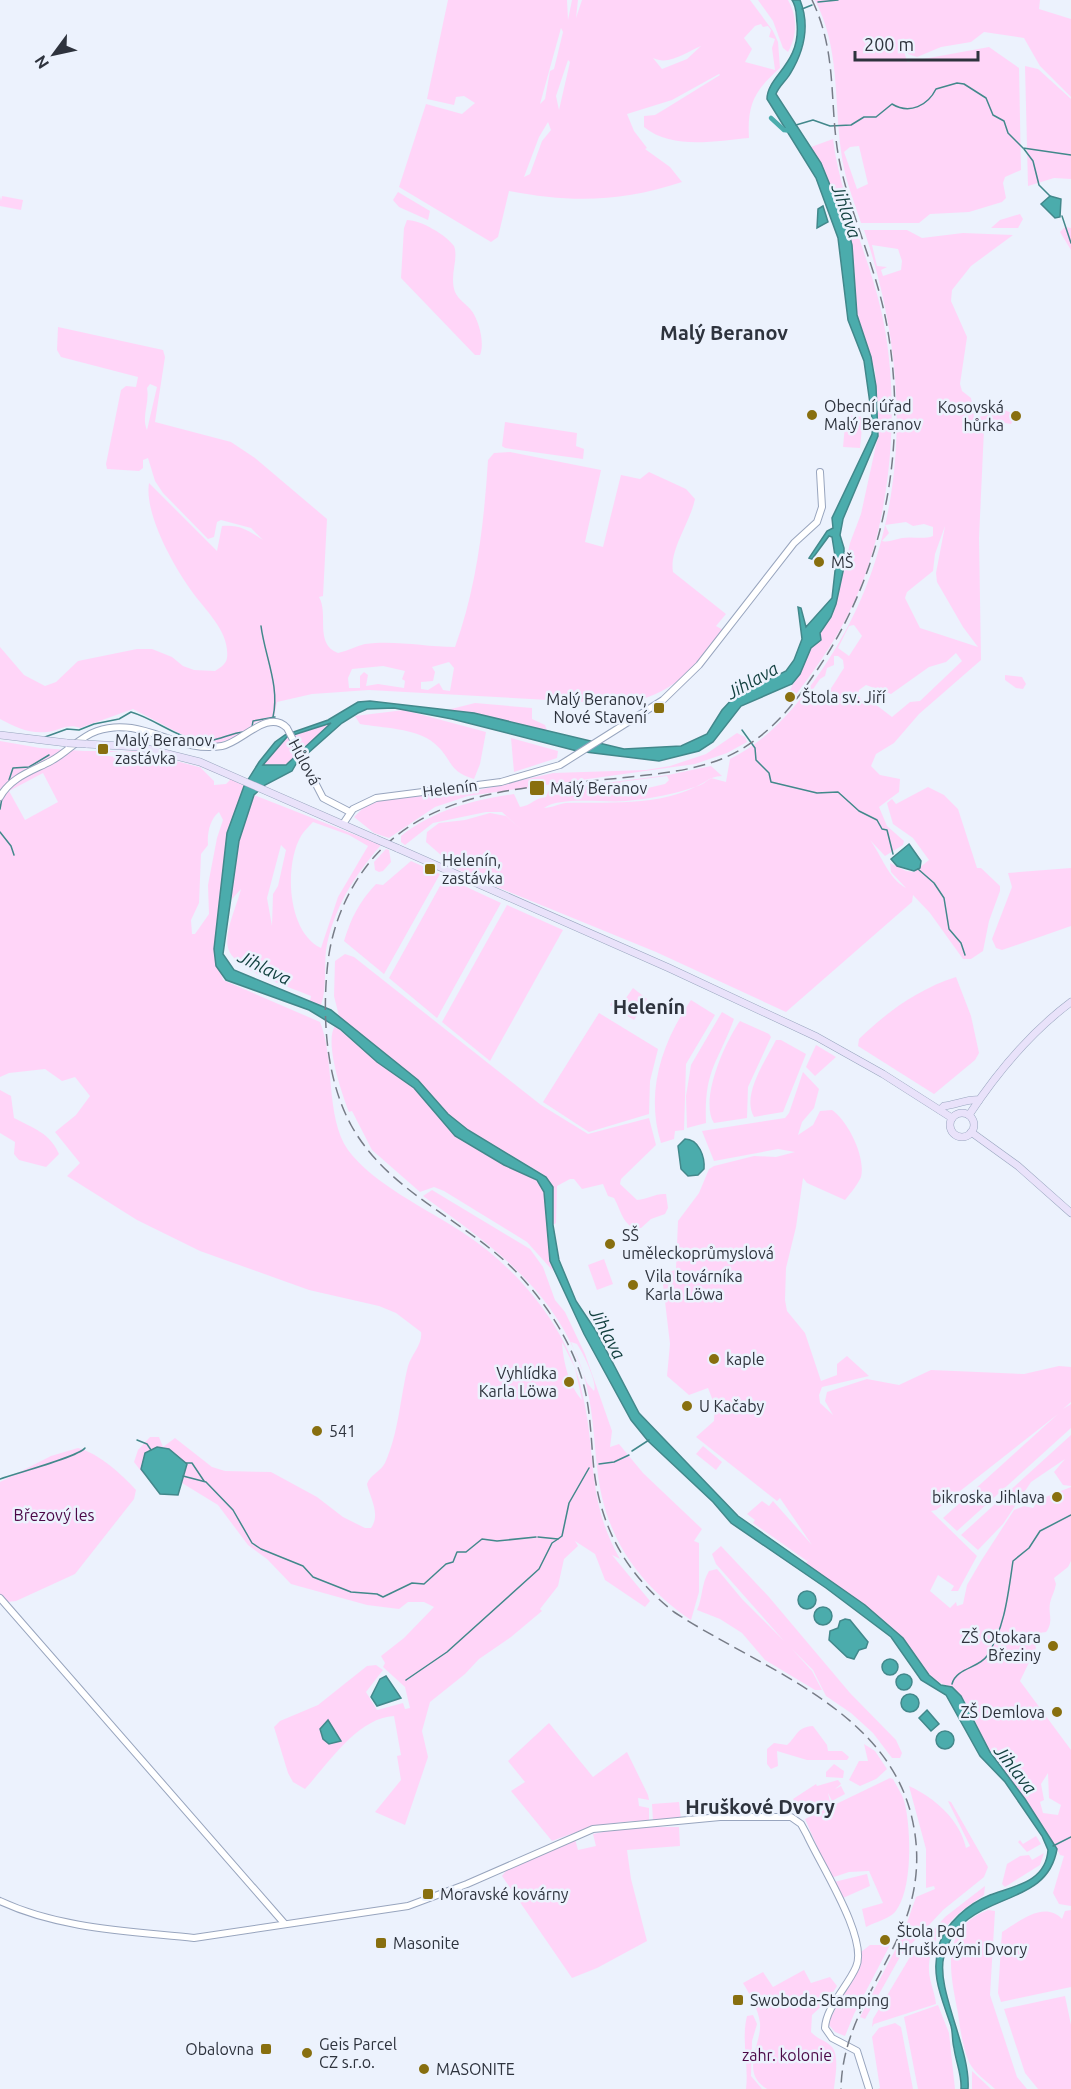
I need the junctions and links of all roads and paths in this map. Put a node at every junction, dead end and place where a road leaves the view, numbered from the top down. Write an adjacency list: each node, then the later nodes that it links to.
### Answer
1 (820, 472): 4 (street, Helenín)
2 (0, 735): 5 (main road, bridge)
3 (0, 797): 4 (street, Hůlová)
4 (350, 812): 5 (street)
5 (343, 824): 8 (main road, bridge)
6 (1071, 1002): 7 (main road)
7 (979, 1100): 8 (main road); 9 (main road)
8 (940, 1110): 10 (main road)
9 (969, 1115): 10 (main road); 11 (main road)
10 (952, 1118): 11 (main road)
11 (971, 1132): 12 (main road)
12 (1071, 1213)
13 (0, 1598): 15 (street)
14 (0, 1901): 15 (street)
15 (284, 1923): 16 (street)
16 (869, 2089)

